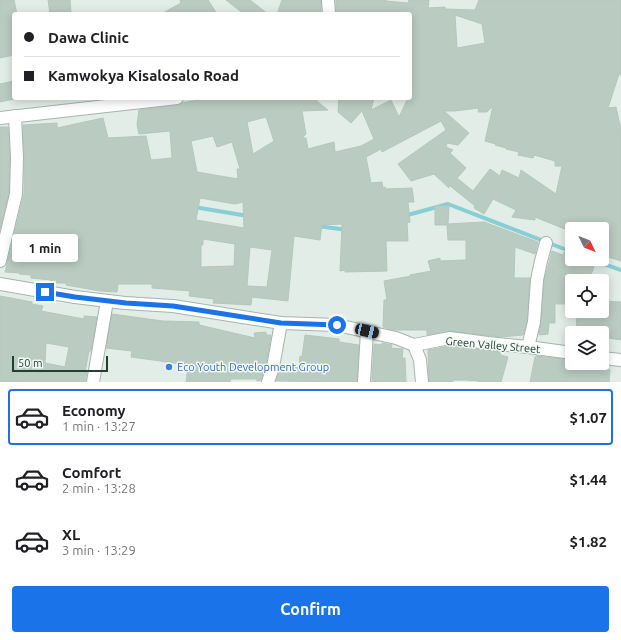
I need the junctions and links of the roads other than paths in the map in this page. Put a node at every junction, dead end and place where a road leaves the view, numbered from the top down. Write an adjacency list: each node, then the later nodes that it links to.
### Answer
1 (328, 0): 2 (street)
2 (329, 12)
3 (159, 100): 4 (street)
4 (16, 116): 5 (street); 7 (street)
5 (0, 118)
6 (546, 243): 13 (street)
7 (0, 261)
8 (0, 284): 9 (street)
9 (107, 301): 10 (street); 17 (street)
10 (281, 323): 11 (street); 18 (street)
11 (367, 331): 12 (street); 19 (street)
12 (414, 345): 13 (street, Green Valley Street); 20 (street)
13 (528, 347): 14 (street, Green Valley Street)
14 (565, 352)
15 (609, 359): 16 (street)
16 (621, 360)
17 (93, 382)
18 (268, 382)
19 (364, 382)
20 (422, 382)

